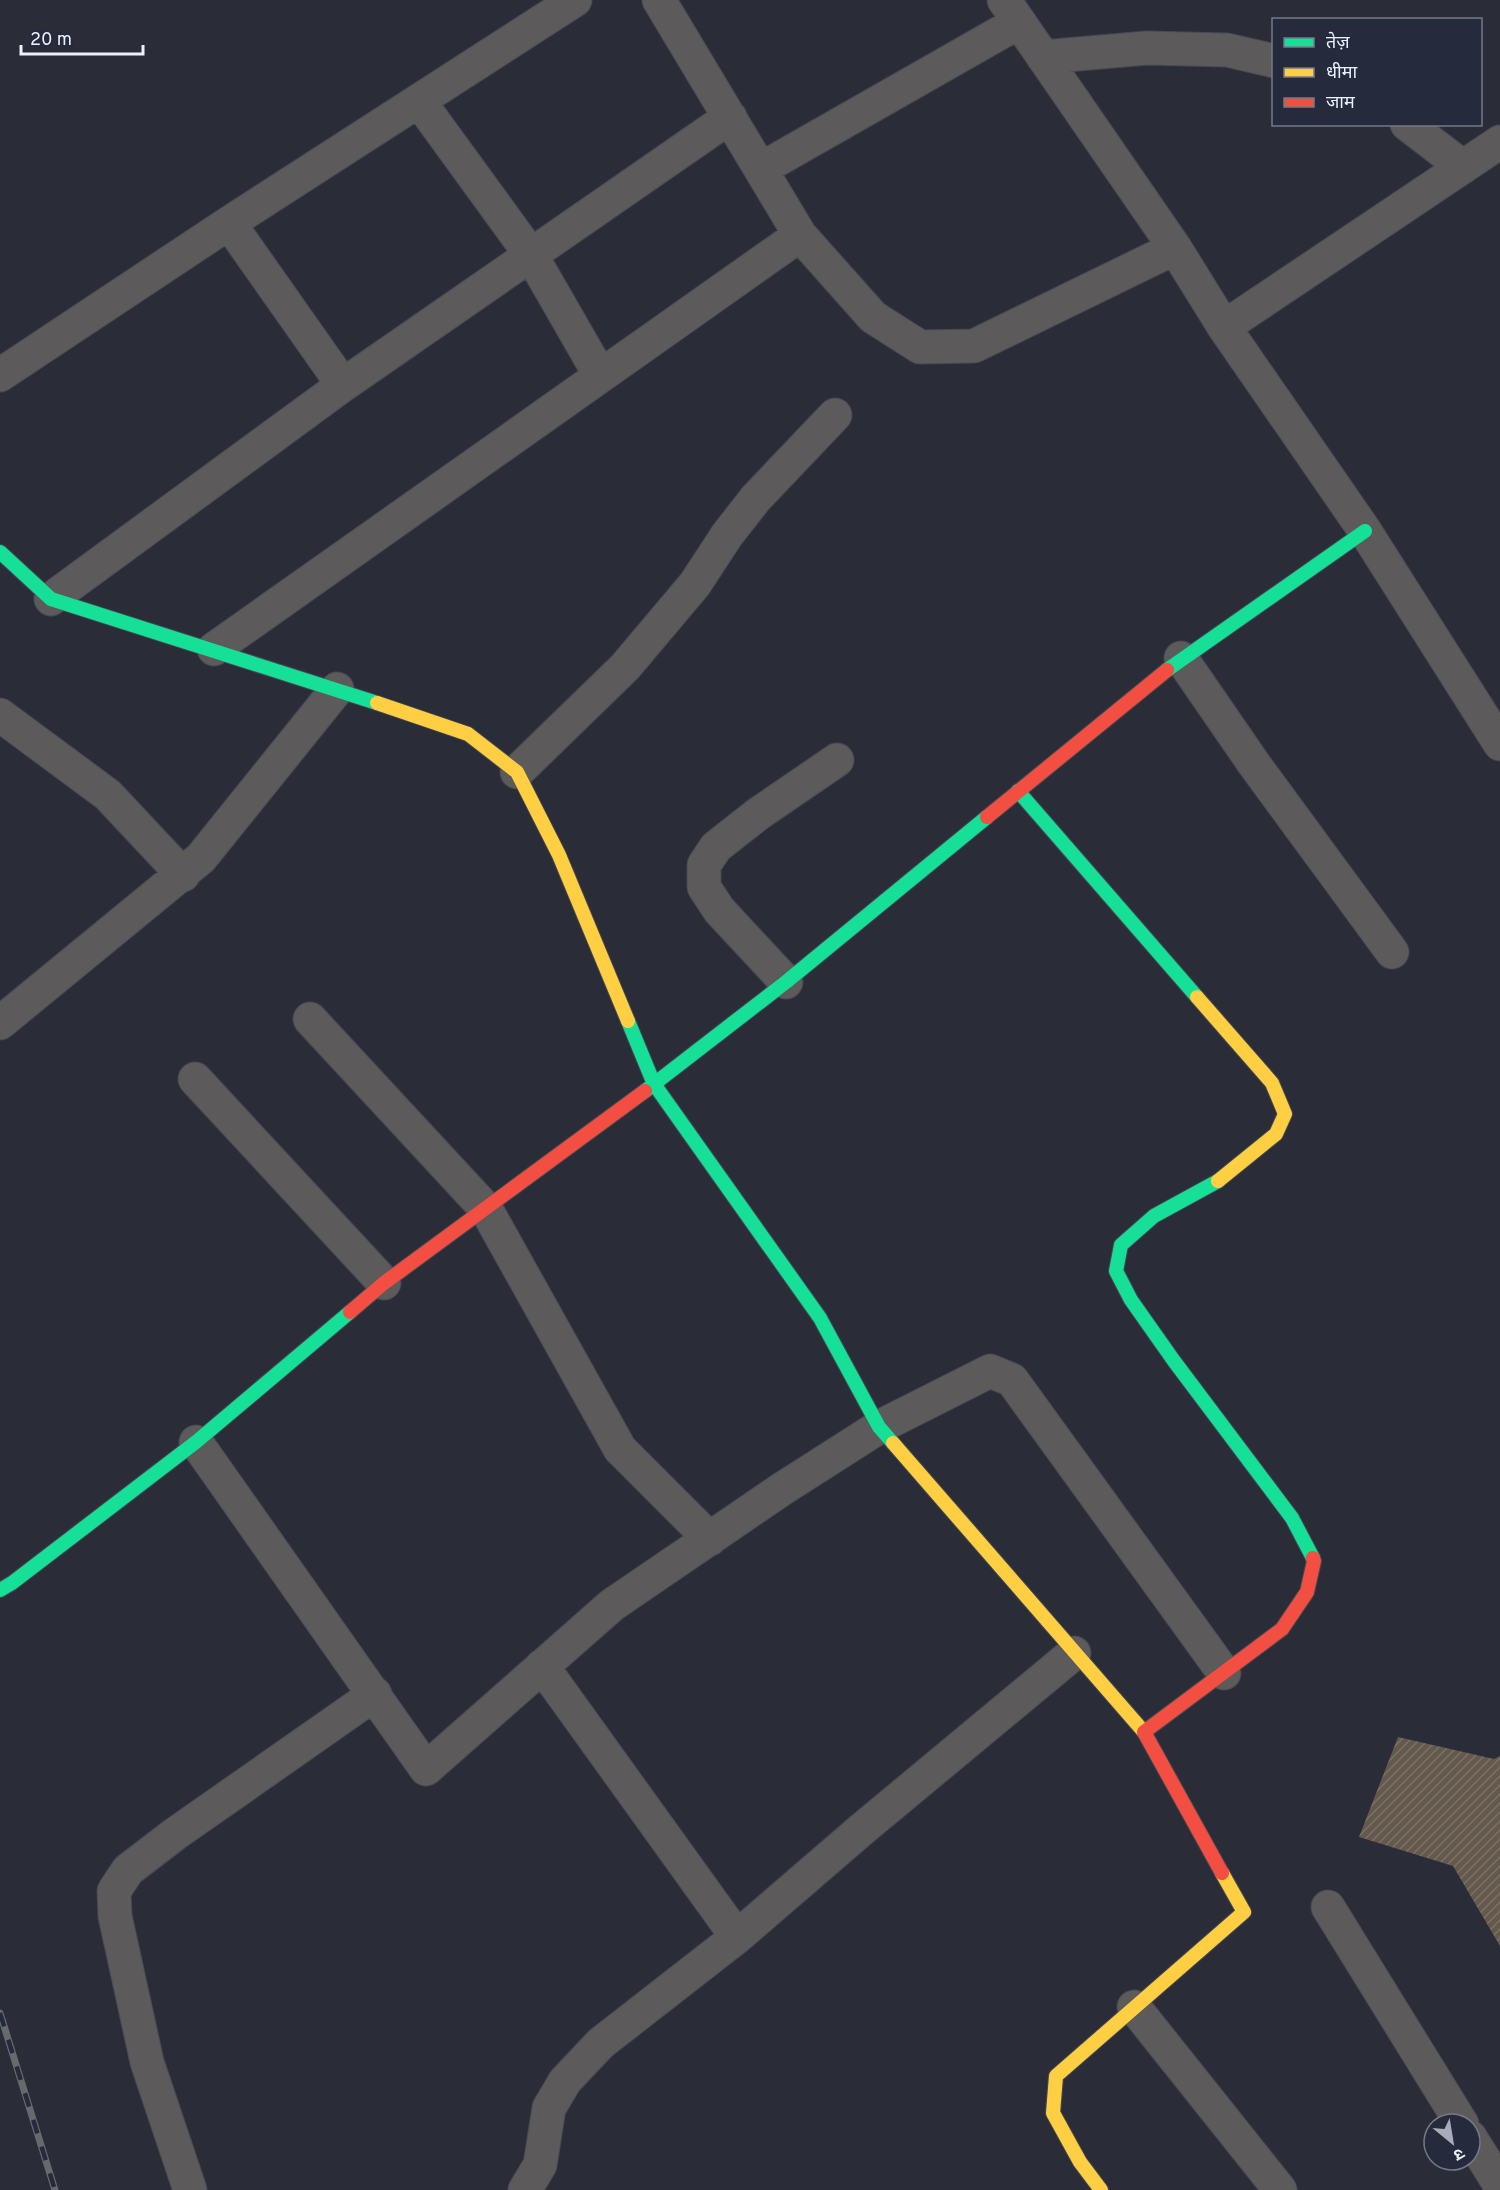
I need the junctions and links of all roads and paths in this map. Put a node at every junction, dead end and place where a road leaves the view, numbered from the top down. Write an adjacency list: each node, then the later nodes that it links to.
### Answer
1 (575, 0): 6 (street)
2 (659, 0): 7 (street)
3 (1012, 11): 4 (street); 11 (street)
4 (1043, 57): 5 (street); 14 (street)
5 (1272, 61)
6 (419, 100): 12 (street); 15 (street)
7 (730, 117): 11 (street); 15 (street)
8 (1410, 126): 10 (street)
9 (1500, 142): 10 (street)
10 (1463, 167): 16 (street)
11 (761, 169): 13 (street)
12 (229, 223): 17 (street); 19 (street)
13 (800, 235): 14 (street); 18 (street)
14 (1175, 248): 16 (street)
15 (531, 255): 18 (street); 19 (street)
16 (1224, 327): 21 (street)
17 (0, 375)
18 (600, 375): 24 (street)
19 (343, 385): 23 (street)
20 (835, 415): 30 (street)
21 (1365, 531): 25 (street); 28 (street)
22 (0, 552): 23 (street)
23 (51, 599): 24 (street)
24 (214, 650): 26 (street)
25 (1181, 658): 31 (street); 33 (street)
26 (337, 689): 30 (street); 32 (street)
27 (0, 715): 32 (street)
28 (1500, 744)
29 (837, 760): 34 (street)
30 (516, 772): 38 (street)
31 (1018, 791): 34 (street); 47 (street)
32 (183, 875): 36 (street)
33 (1392, 952)
34 (786, 982): 38 (street)
35 (310, 1019): 39 (street)
36 (0, 1023)
37 (195, 1079): 40 (street)
38 (654, 1084): 39 (street); 41 (street)
39 (486, 1209): 40 (street); 43 (street)
40 (384, 1283): 42 (street)
41 (879, 1427): 43 (street); 45 (street); 47 (street)
42 (196, 1442): 44 (street); 48 (street)
43 (710, 1539): 46 (street)
44 (0, 1590)
45 (1074, 1653): 49 (street); 51 (street)
46 (542, 1666): 48 (street); 51 (street)
47 (1224, 1673): 49 (street)
48 (375, 1694): 56 (street)
49 (1144, 1732): 52 (street)
50 (1328, 1907): 53 (street)
51 (737, 1936): 57 (street)
52 (1134, 2007): 58 (street); 59 (street)
53 (1455, 2112)
54 (1482, 2156): 55 (street)
55 (1500, 2185)
56 (190, 2190)
57 (525, 2190)
58 (1101, 2190)
59 (1280, 2190)

